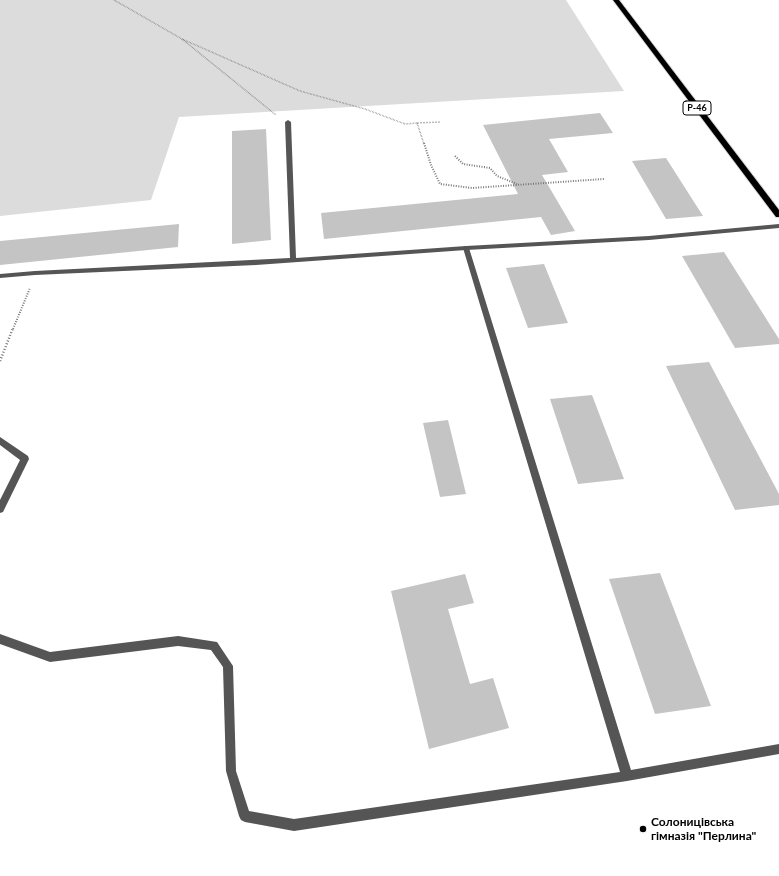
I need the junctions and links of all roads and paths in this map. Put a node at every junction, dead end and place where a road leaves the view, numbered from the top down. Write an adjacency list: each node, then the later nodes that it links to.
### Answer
1 (114, 0): 3 (path)
2 (616, 0): 10 (main road, Р-46)
3 (182, 39): 4 (path); 6 (path)
4 (288, 122): 13 (street)
5 (441, 122): 6 (path)
6 (417, 123): 9 (path)
7 (455, 156): 9 (path)
8 (604, 180): 9 (path)
9 (520, 185)
10 (779, 215)
11 (779, 226): 12 (street)
12 (466, 248): 13 (street); 21 (street)
13 (294, 260): 14 (street)
14 (36, 273): 15 (street); 16 (path)
15 (0, 276)
16 (0, 361)
17 (0, 440): 18 (street)
18 (0, 509)
19 (0, 639): 21 (street)
20 (779, 749): 21 (street)
21 (627, 776)

